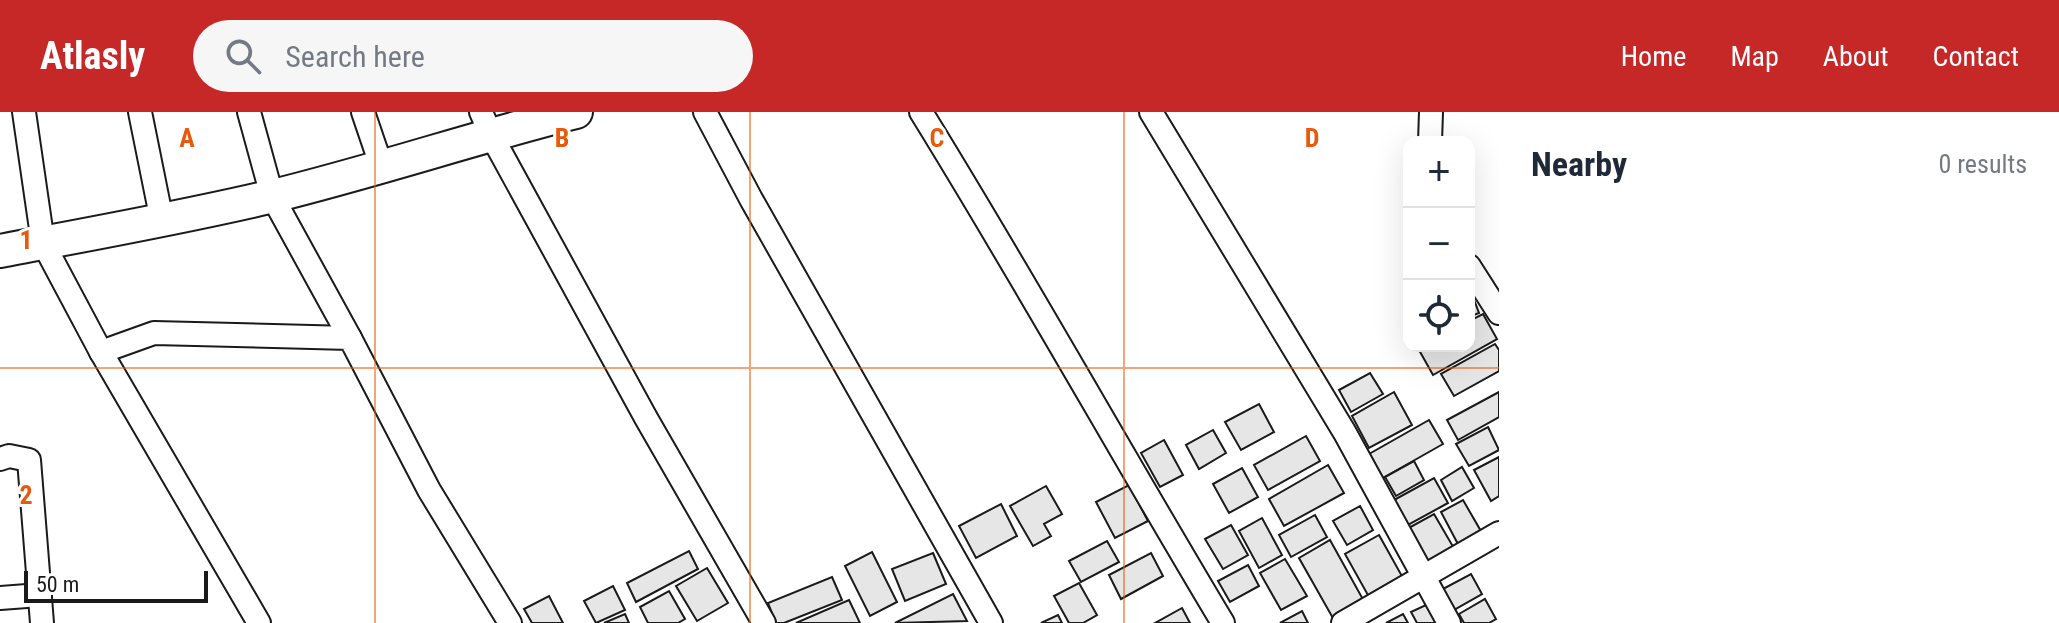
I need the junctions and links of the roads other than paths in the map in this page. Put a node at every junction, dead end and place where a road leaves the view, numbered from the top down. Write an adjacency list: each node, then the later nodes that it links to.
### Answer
1 (24, 112): 15 (street)
2 (140, 112): 14 (street)
3 (249, 112): 13 (street)
4 (363, 112): 12 (street)
5 (576, 112): 10 (main road)
6 (705, 112): 30 (street)
7 (921, 112): 31 (street)
8 (1151, 112): 23 (street)
9 (1431, 112): 11 (street)
10 (486, 123): 12 (main road); 29 (street)
11 (1430, 136)
12 (381, 165): 13 (main road)
13 (272, 196): 14 (main road); 19 (street)
14 (162, 221): 15 (main road)
15 (43, 243): 16 (main road); 20 (street)
16 (0, 251)
17 (1475, 275): 18 (street)
18 (1499, 313)
19 (350, 338): 20 (street); 28 (street)
20 (101, 352): 27 (street)
21 (0, 459): 24 (street)
22 (1499, 533): 23 (street)
23 (1422, 576): 32 (street); 33 (street)
24 (40, 595): 25 (street); 26 (street)
25 (0, 598)
26 (42, 623)
27 (259, 623)
28 (510, 623)
29 (764, 623)
30 (991, 623)
31 (1223, 623)
32 (1343, 623)
33 (1449, 623)

